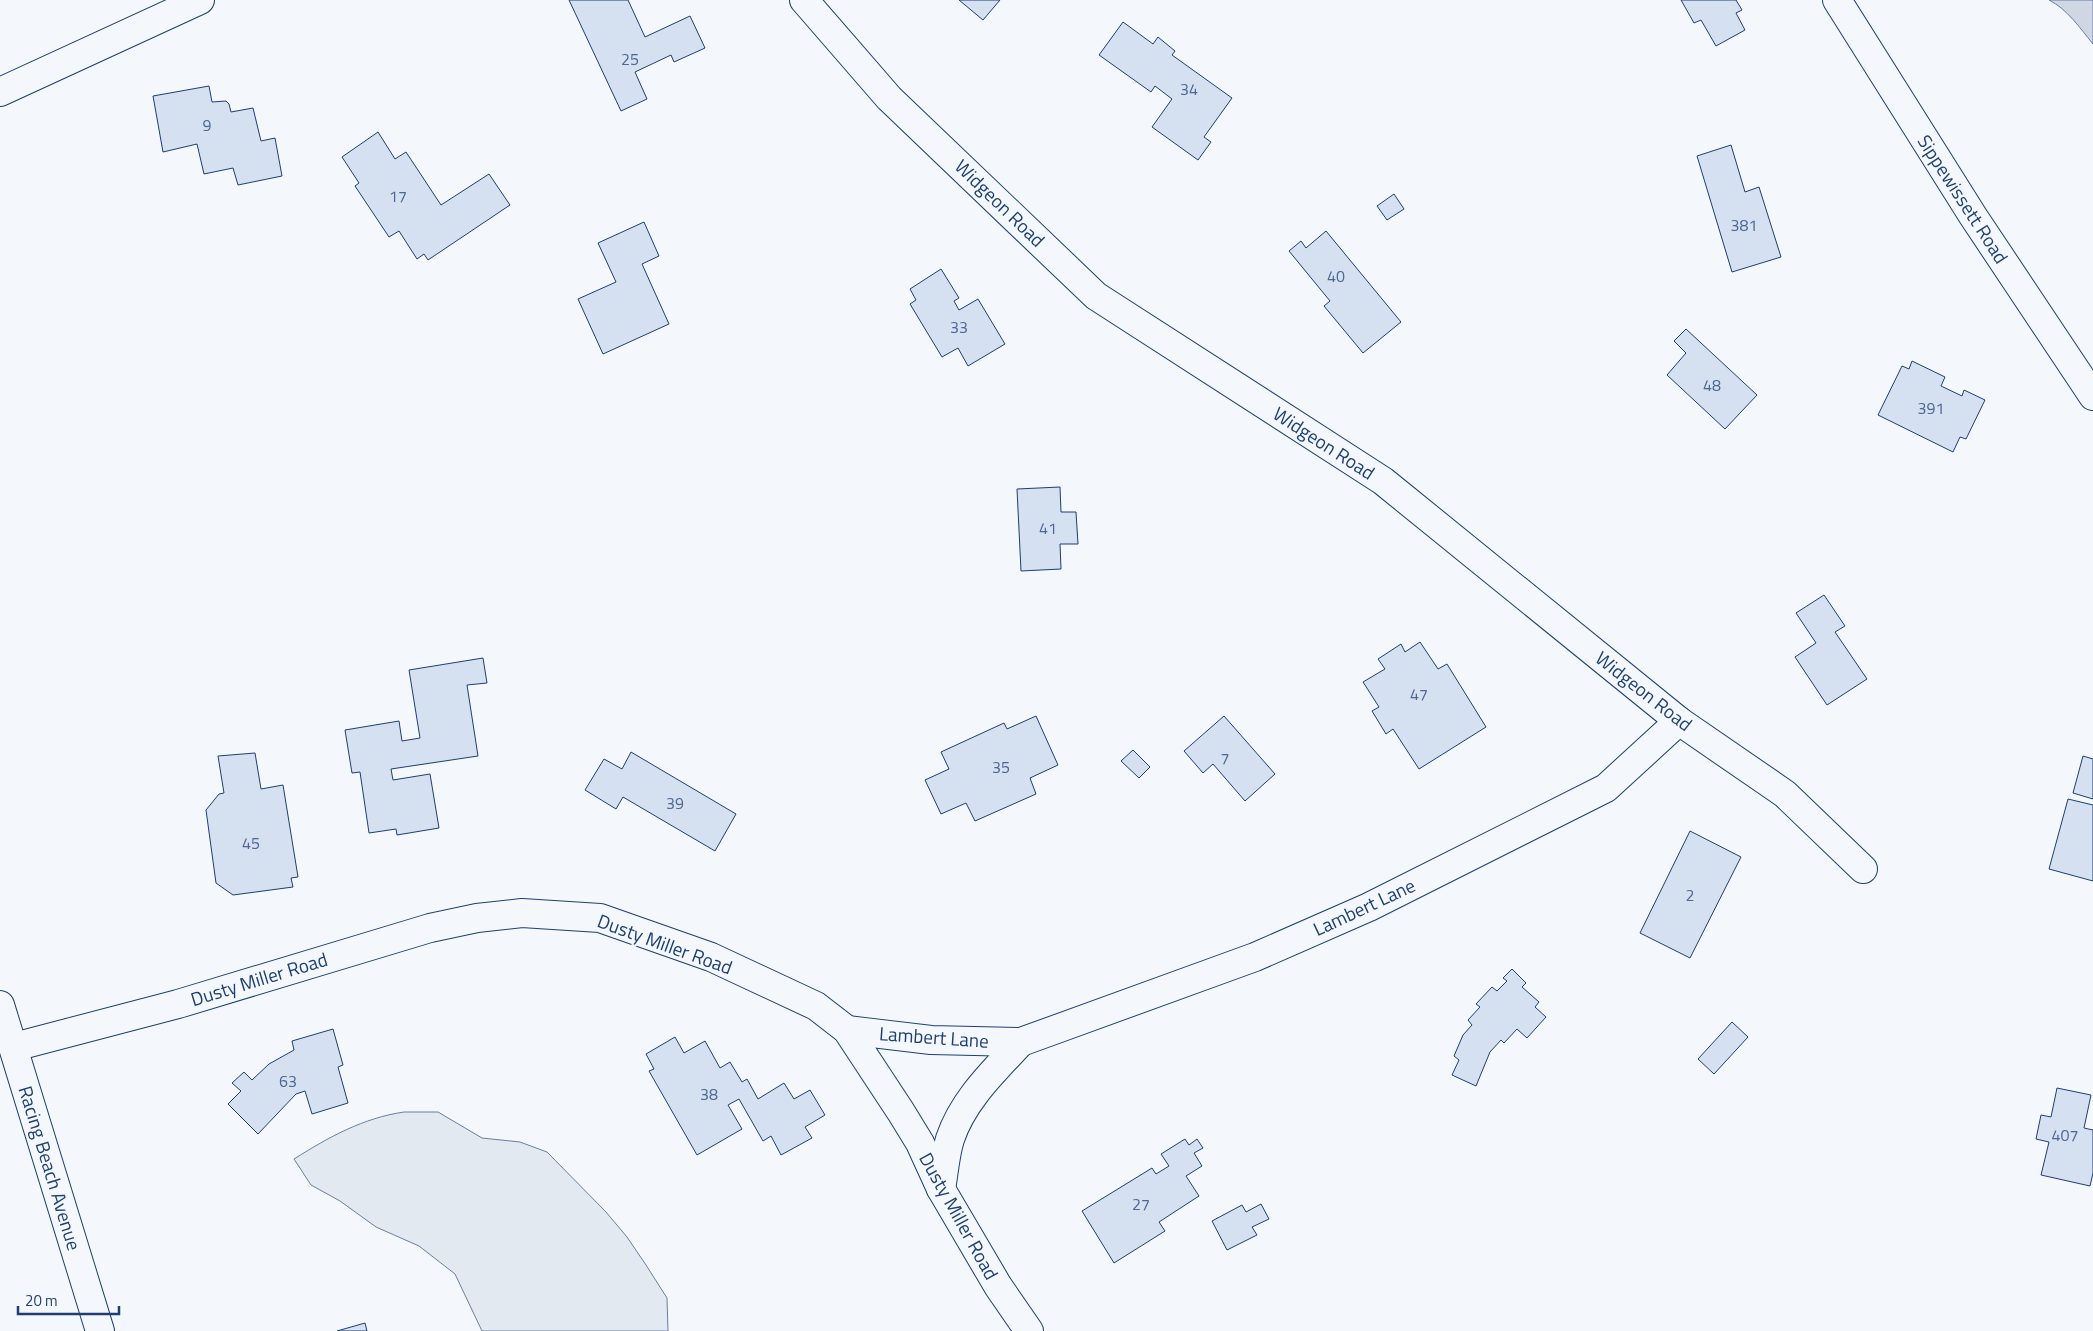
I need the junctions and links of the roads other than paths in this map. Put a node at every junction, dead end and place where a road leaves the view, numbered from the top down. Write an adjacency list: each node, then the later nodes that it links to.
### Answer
1 (200, 0): 4 (street)
2 (804, 0): 6 (street, Widgeon Road)
3 (1836, 0): 5 (street, Sippewissett Road)
4 (0, 92)
5 (2092, 391)
6 (1679, 721): 7 (street, Widgeon Road); 10 (street, Lambert Lane)
7 (1862, 869)
8 (0, 1005): 11 (street, Racing Beach Avenue)
9 (847, 1030): 10 (street, Lambert Lane); 11 (street, Dusty Miller Road); 12 (street, Dusty Miller Road)
10 (1021, 1042): 12 (street, Lambert Lane)
11 (14, 1047): 13 (street, Racing Beach Avenue)
12 (941, 1189): 14 (street, Dusty Miller Road)
13 (100, 1331)
14 (1029, 1331)

